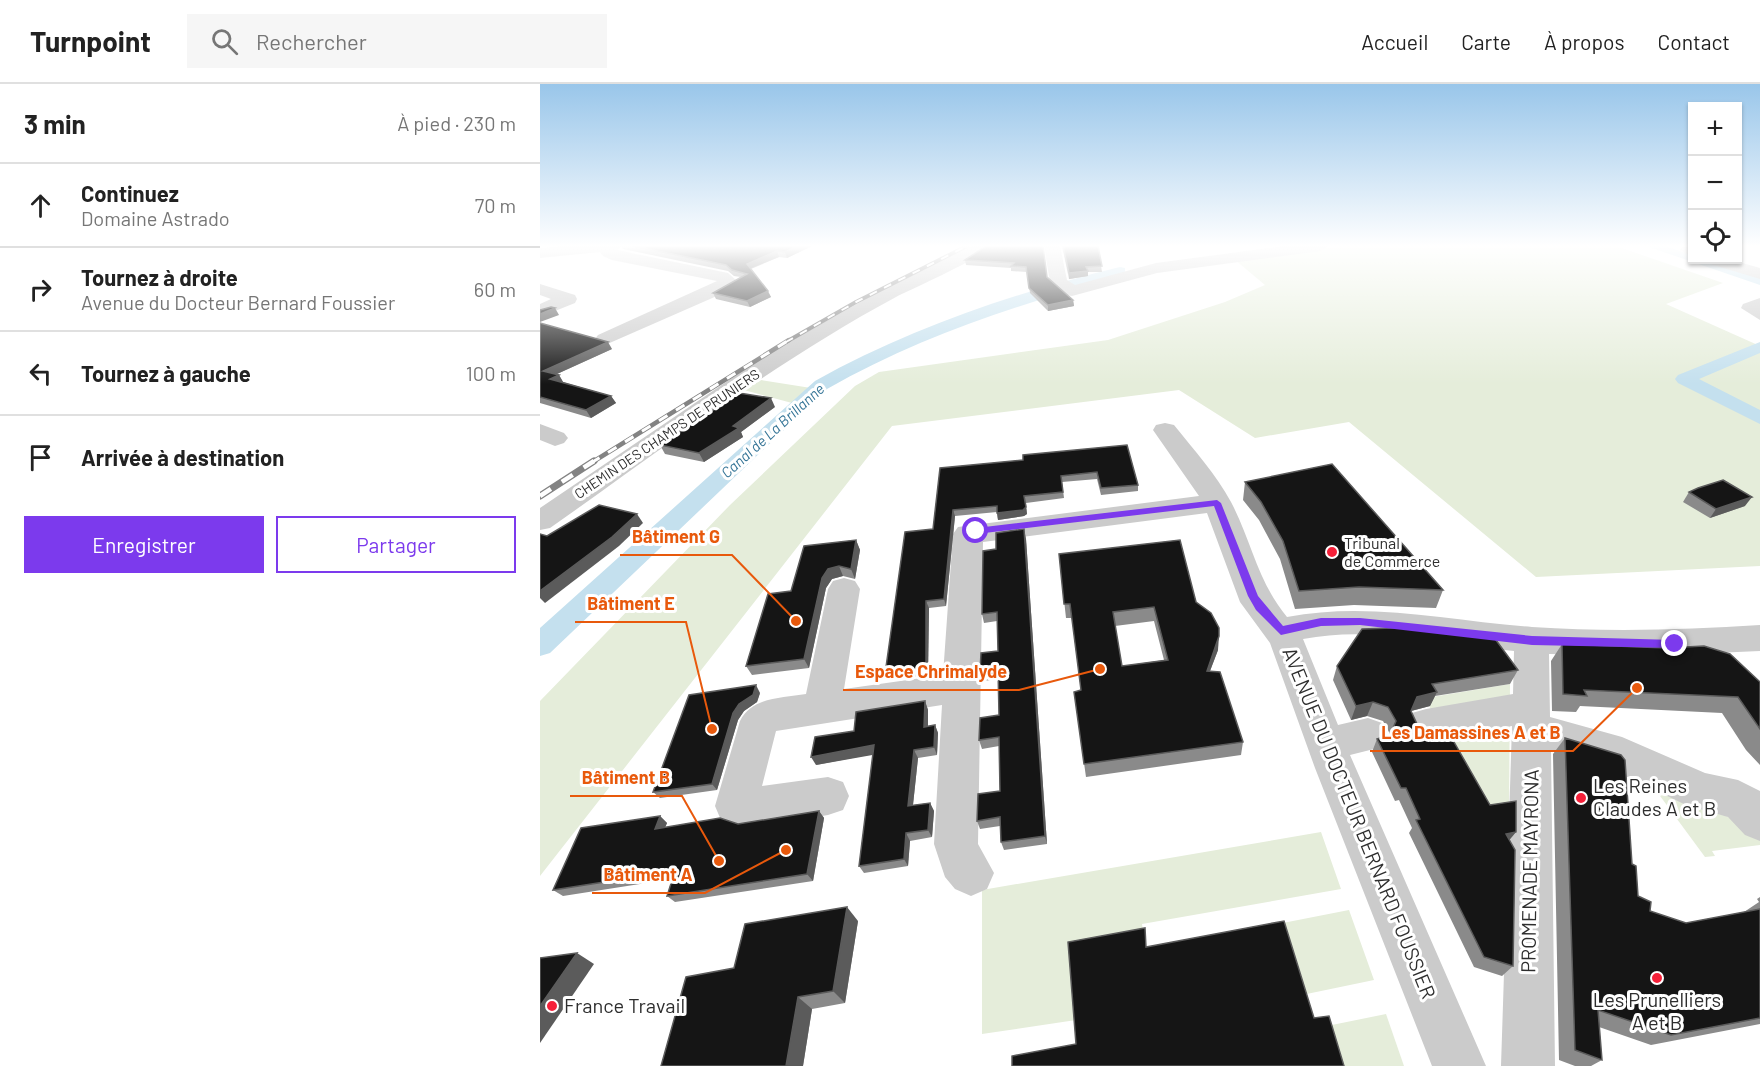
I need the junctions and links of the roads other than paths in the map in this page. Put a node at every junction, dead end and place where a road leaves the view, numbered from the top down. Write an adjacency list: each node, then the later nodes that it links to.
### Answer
1 (546, 292): 5 (street)
2 (711, 292): 7 (street)
3 (894, 292): 10 (street, CHEMIN DES CHAMPS DE PRUNIERS)
4 (1760, 304): 6 (street)
5 (540, 310)
6 (1760, 314)
7 (605, 339)
8 (1165, 430): 9 (street, AVENUE DU DOCTEUR BERNARD FOUSSIER)
9 (1217, 503): 12 (street, AVENUE DU DOCTEUR BERNARD FOUSSIER); 17 (street)
10 (540, 521)
11 (844, 589): 18 (street)
12 (1281, 631): 14 (street); 24 (street, AVENUE DU DOCTEUR BERNARD FOUSSIER)
13 (1760, 638): 15 (street)
14 (1532, 640): 15 (street); 19 (street, PROMENADE MAYRONA)
15 (1714, 642): 16 (street)
16 (1747, 674)
17 (961, 687): 18 (street); 23 (street)
18 (822, 708): 21 (street)
19 (1531, 718): 20 (street); 22 (street); 25 (street, PROMENADE MAYRONA)
20 (1426, 725)
21 (828, 796)
22 (1760, 821)
23 (971, 873)
24 (1459, 1066)
25 (1528, 1066)

